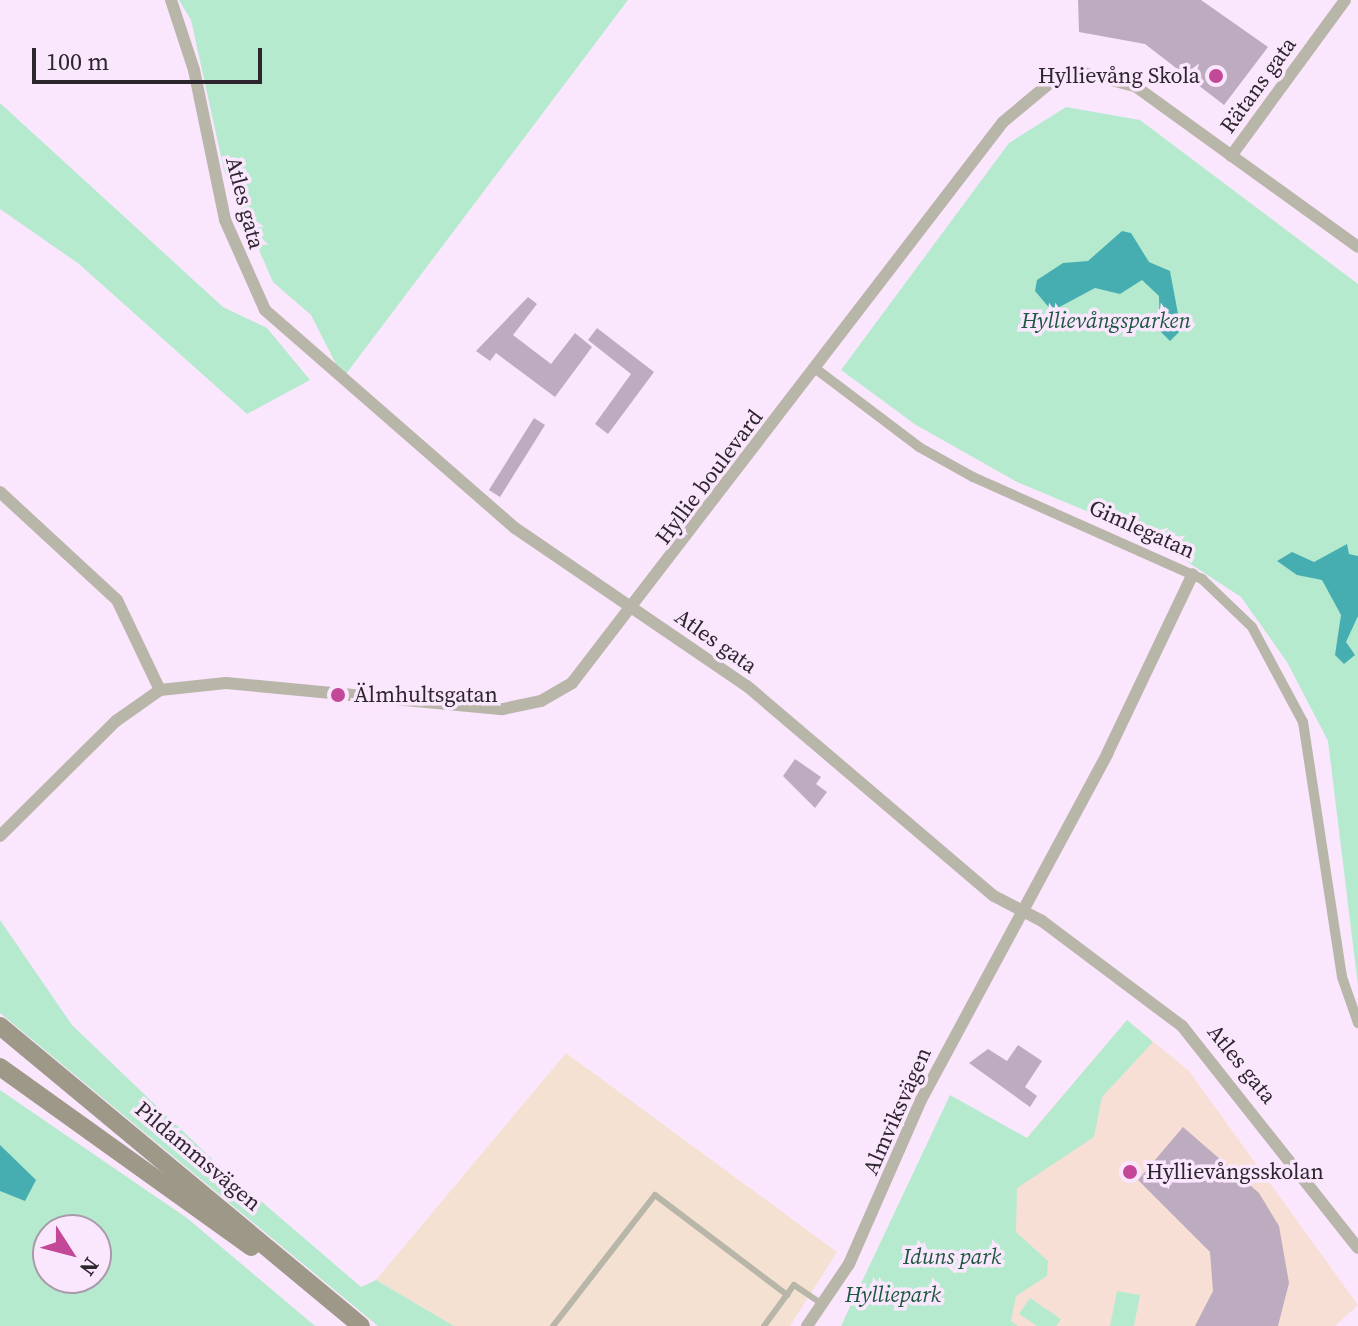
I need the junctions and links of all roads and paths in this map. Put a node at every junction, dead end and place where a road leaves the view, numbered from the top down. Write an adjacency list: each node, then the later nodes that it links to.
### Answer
1 (171, 0): 8 (street, Atles gata)
2 (1345, 0): 3 (street, Rätans gata)
3 (1231, 156): 4 (street, Hyllie boulevard); 5 (street, Hyllie boulevard)
4 (1358, 247)
5 (816, 369): 7 (street, Gimlegatan); 8 (street, Hyllie boulevard)
6 (0, 492): 9 (street)
7 (1193, 574): 11 (street, Almviksvägen); 12 (street, Gimlegatan)
8 (635, 608): 9 (street, Hyllie boulevard); 11 (street, Atles gata)
9 (160, 690): 10 (street, Hyllie boulevard)
10 (0, 836)
11 (1020, 910): 15 (street, Atles gata); 17 (street, Almviksvägen)
12 (1358, 1023)
13 (0, 1026): 18 (main road, Pildammsvägen)
14 (0, 1067): 18 (main road, Pildammsvägen)
15 (1358, 1248)
16 (787, 1295): 17 (lane); 19 (lane); 20 (lane)
17 (822, 1304): 21 (street, Almviksvägen)
18 (360, 1326)
19 (553, 1326)
20 (764, 1326)
21 (807, 1326)

